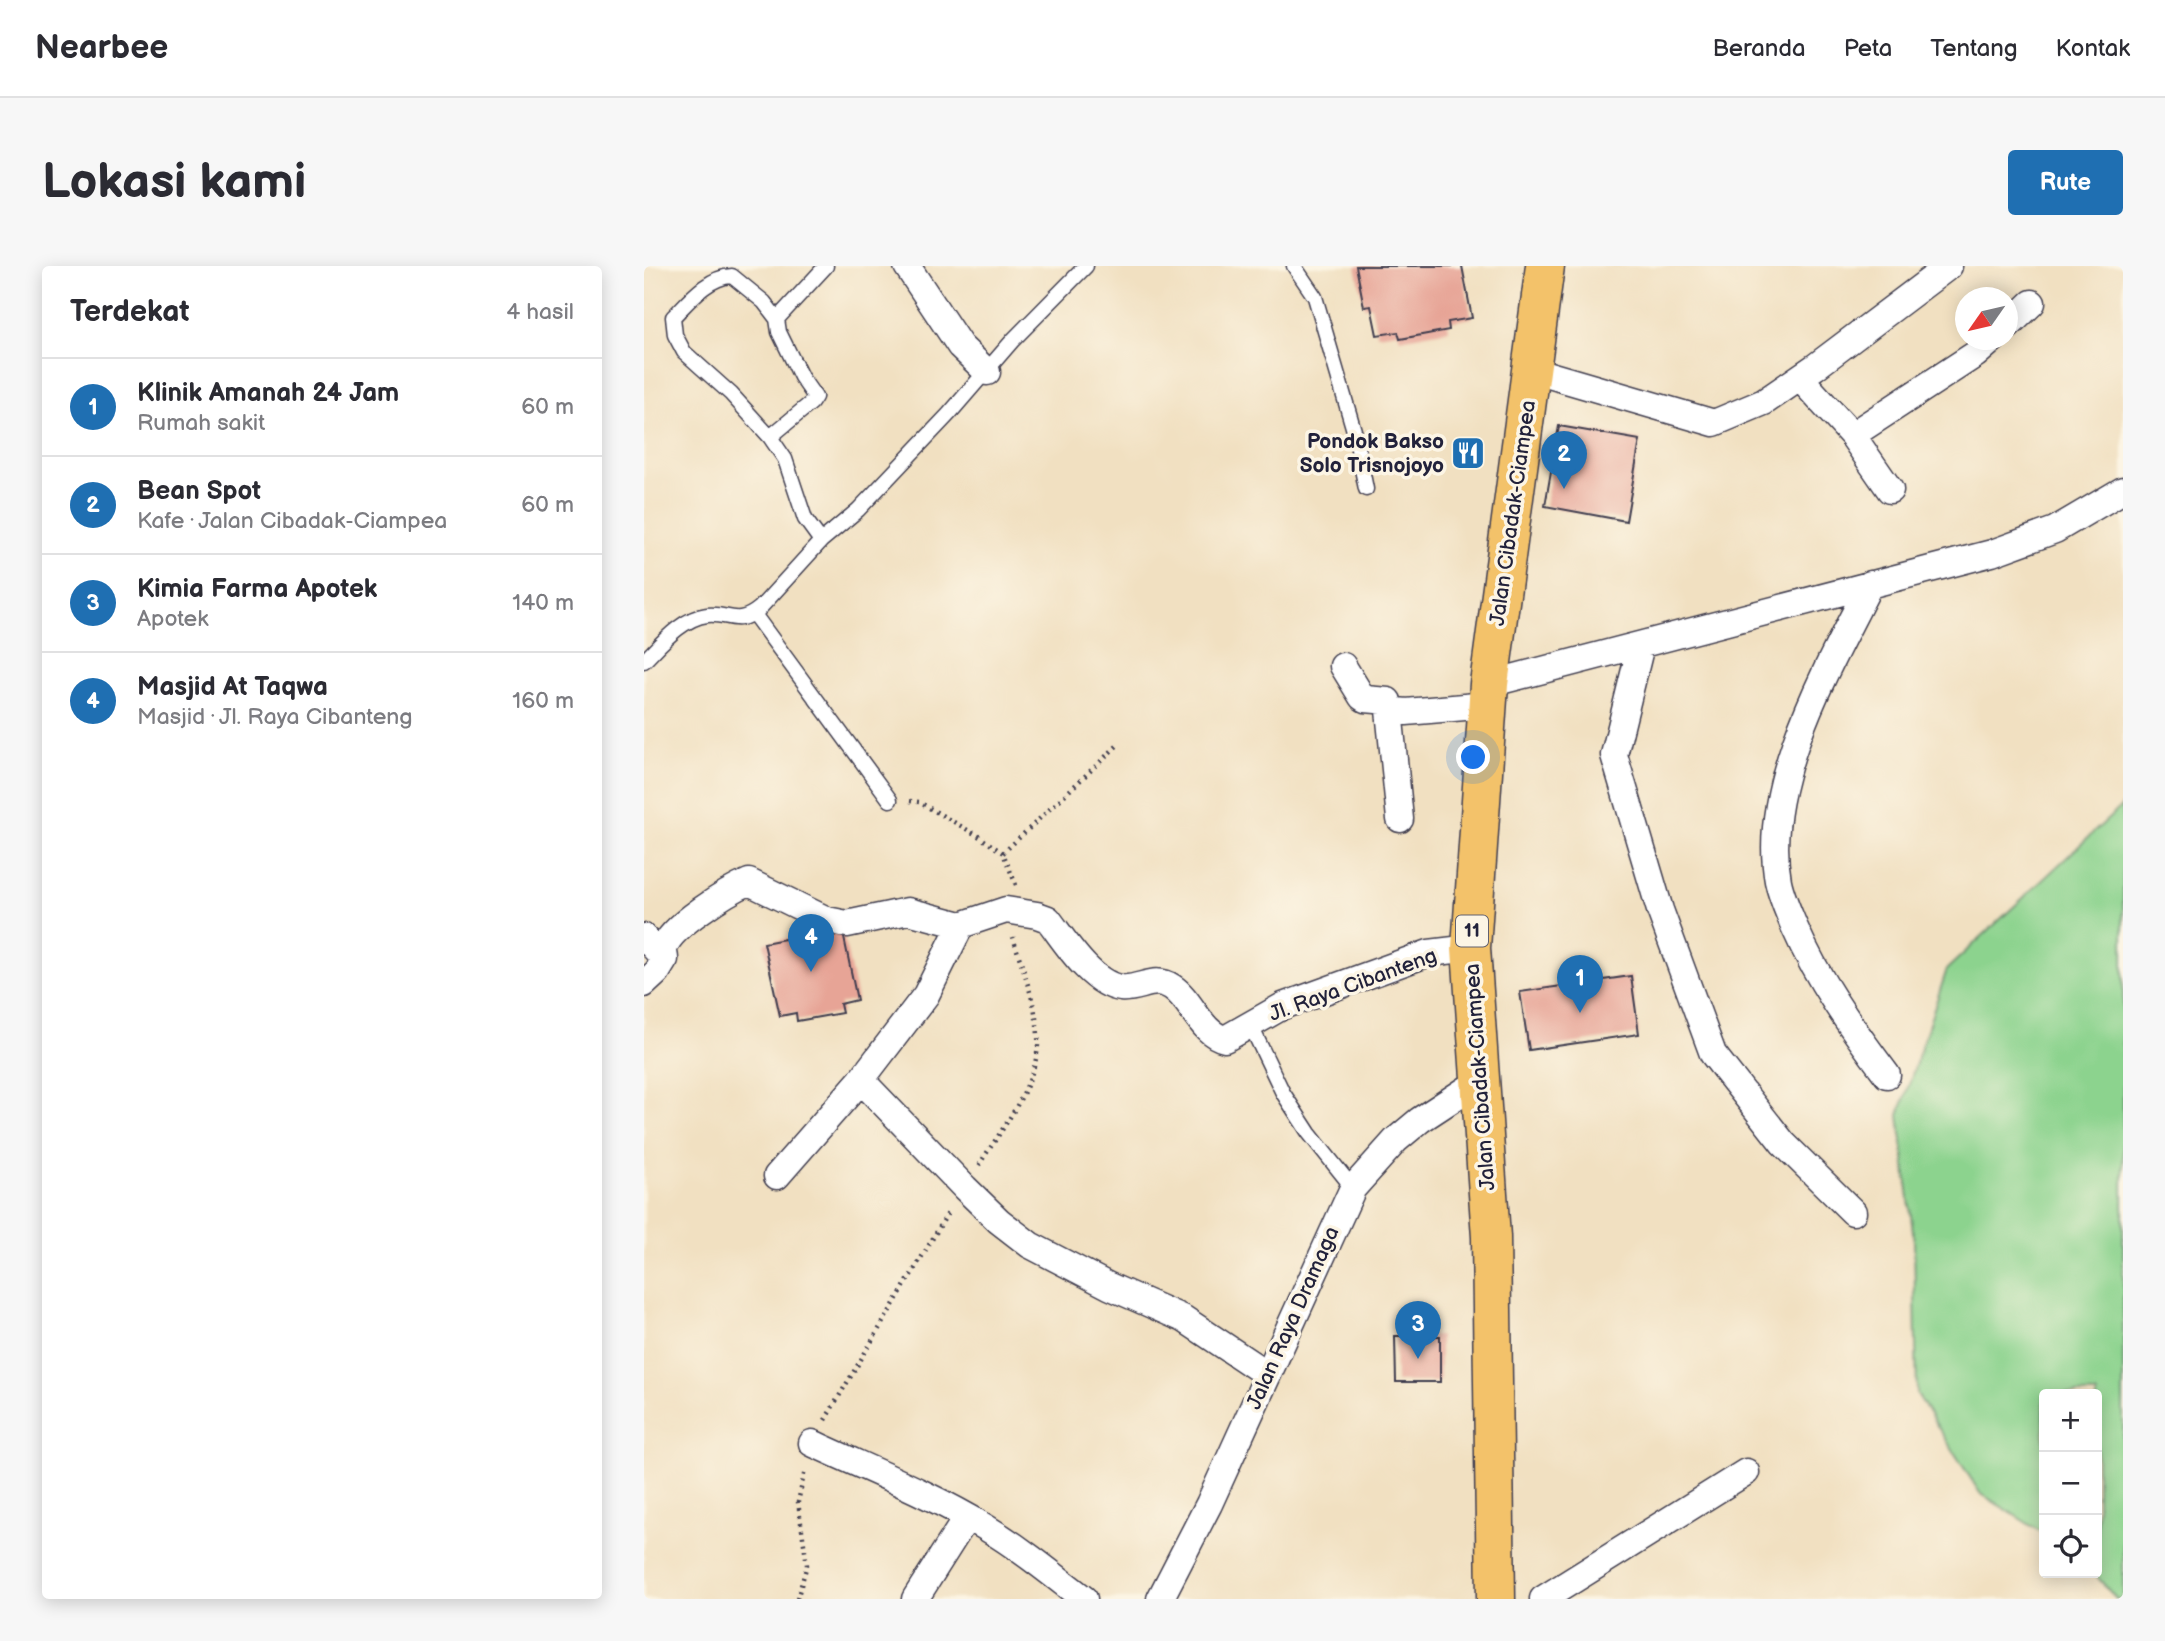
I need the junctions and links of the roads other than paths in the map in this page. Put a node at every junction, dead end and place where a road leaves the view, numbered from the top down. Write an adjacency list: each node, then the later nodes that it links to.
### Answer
1 (826, 266): 9 (lane)
2 (907, 266): 12 (street)
3 (1086, 266): 12 (lane)
4 (1294, 266): 16 (lane)
5 (1545, 266): 11 (highway, Jalan Cibadak-Ciampea / 11)
6 (1949, 266): 13 (street)
7 (2032, 303): 8 (street)
8 (2018, 316)
9 (777, 319): 15 (lane); 15 (lane)
10 (1980, 350): 14 (street)
11 (1532, 370): 13 (street); 25 (highway, Jalan Cibadak-Ciampea / 11)
12 (987, 372): 19 (lane)
13 (1800, 377): 14 (street)
14 (1852, 435): 18 (street)
15 (770, 437): 19 (lane)
16 (1366, 489)
17 (2123, 489): 20 (street)
18 (1890, 490)
19 (821, 541): 21 (lane)
20 (1870, 584): 22 (street); 35 (street)
21 (753, 613): 23 (lane); 27 (lane)
22 (1641, 645): 25 (street); 40 (street)
23 (644, 661)
24 (1343, 666): 26 (street)
25 (1489, 694): 26 (street); 31 (highway, Jalan Cibadak-Ciampea / 11)
26 (1389, 710): 28 (street)
27 (890, 800)
28 (1400, 819)
29 (961, 925): 32 (street); 34 (street, Jl. Raya Cibanteng); 36 (street)
30 (644, 937): 32 (street)
31 (1471, 948): 34 (street, Jl. Raya Cibanteng); 37 (highway, Jalan Cibadak-Ciampea / 11)
32 (665, 959): 33 (street)
33 (644, 984)
34 (1250, 1024): 39 (lane)
35 (1888, 1075)
36 (862, 1080): 38 (street); 41 (street)
37 (1481, 1080): 39 (street, Jalan Raya Dramaga); 48 (highway, Jalan Cibadak-Ciampea / 11)
38 (777, 1176)
39 (1353, 1188): 41 (street, Jalan Raya Dramaga)
40 (1853, 1212)
41 (1268, 1375): 47 (street, Jalan Raya Dramaga)
42 (812, 1443): 44 (street)
43 (1746, 1472): 49 (street)
44 (967, 1517): 45 (street); 46 (street)
45 (915, 1599)
46 (1084, 1599)
47 (1160, 1599)
48 (1496, 1599)
49 (1543, 1599)

